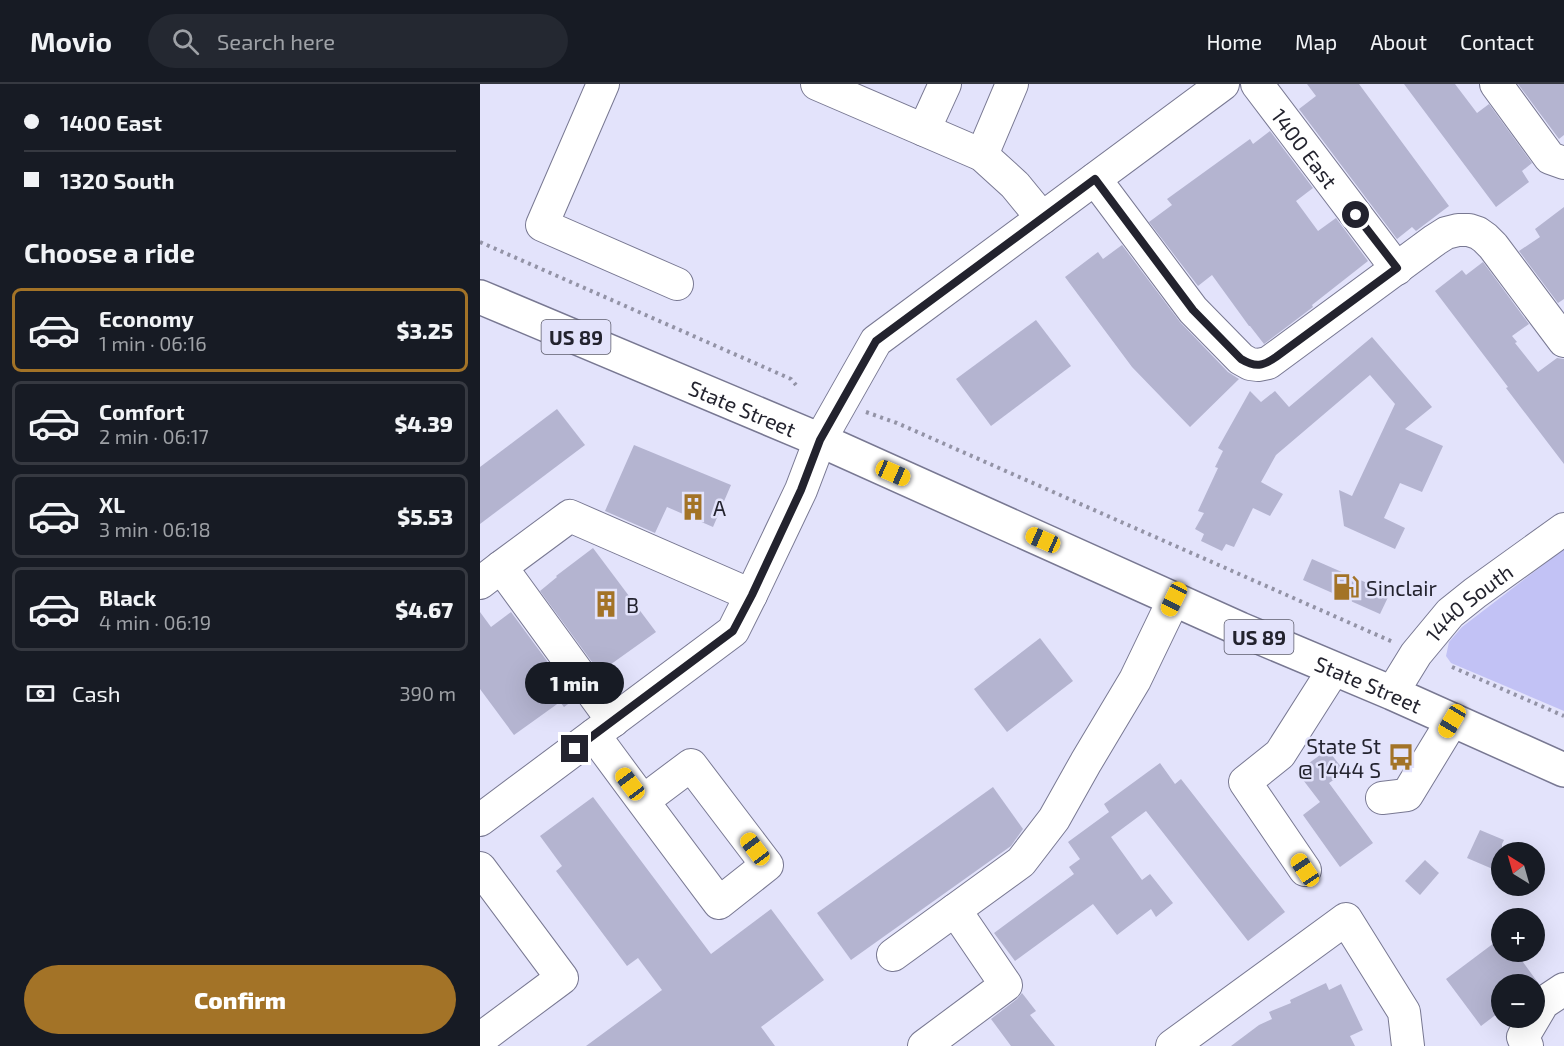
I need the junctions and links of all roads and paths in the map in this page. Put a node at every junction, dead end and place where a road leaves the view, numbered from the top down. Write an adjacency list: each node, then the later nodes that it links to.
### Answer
1 (603, 84): 15 (street)
2 (817, 84): 8 (street)
3 (945, 84): 8 (street)
4 (1012, 84): 9 (street)
5 (1223, 84): 11 (street)
6 (1257, 84): 14 (street, 1400 East)
7 (1496, 84): 10 (street)
8 (924, 130): 9 (street)
9 (982, 155): 12 (street)
10 (1564, 163)
11 (1095, 179): 12 (street); 14 (street)
12 (1042, 218): 20 (street)
13 (480, 242): 18 (path)
14 (1397, 268): 17 (street)
15 (677, 284)
16 (480, 297): 20 (main road, State Street / US 89)
17 (1564, 341)
18 (796, 385)
19 (866, 412): 25 (path)
20 (820, 440): 23 (street); 24 (main road, State Street / US 89)
21 (1564, 529): 28 (street, 1440 South)
22 (490, 575): 23 (street); 31 (street)
23 (752, 595): 31 (street)
24 (1174, 599): 27 (main road, State Street / US 89); 38 (street)
25 (1394, 642)
26 (1452, 667): 29 (path)
27 (1334, 669): 28 (main road, State Street / US 89); 36 (street)
28 (1392, 693): 30 (main road, State Street / US 89)
29 (1564, 716)
30 (1452, 721): 32 (main road, State Street / US 89); 33 (street)
31 (603, 728): 34 (street); 35 (street)
32 (1564, 770)
33 (1382, 798)
34 (643, 801)
35 (480, 820)
36 (1305, 870)
37 (484, 883): 41 (street)
38 (954, 910): 39 (street); 42 (street)
39 (893, 955)
40 (1564, 989): 45 (street)
41 (480, 1039)
42 (924, 1046)
43 (1172, 1046): 44 (street)
44 (1408, 1046)
45 (1527, 1046)

